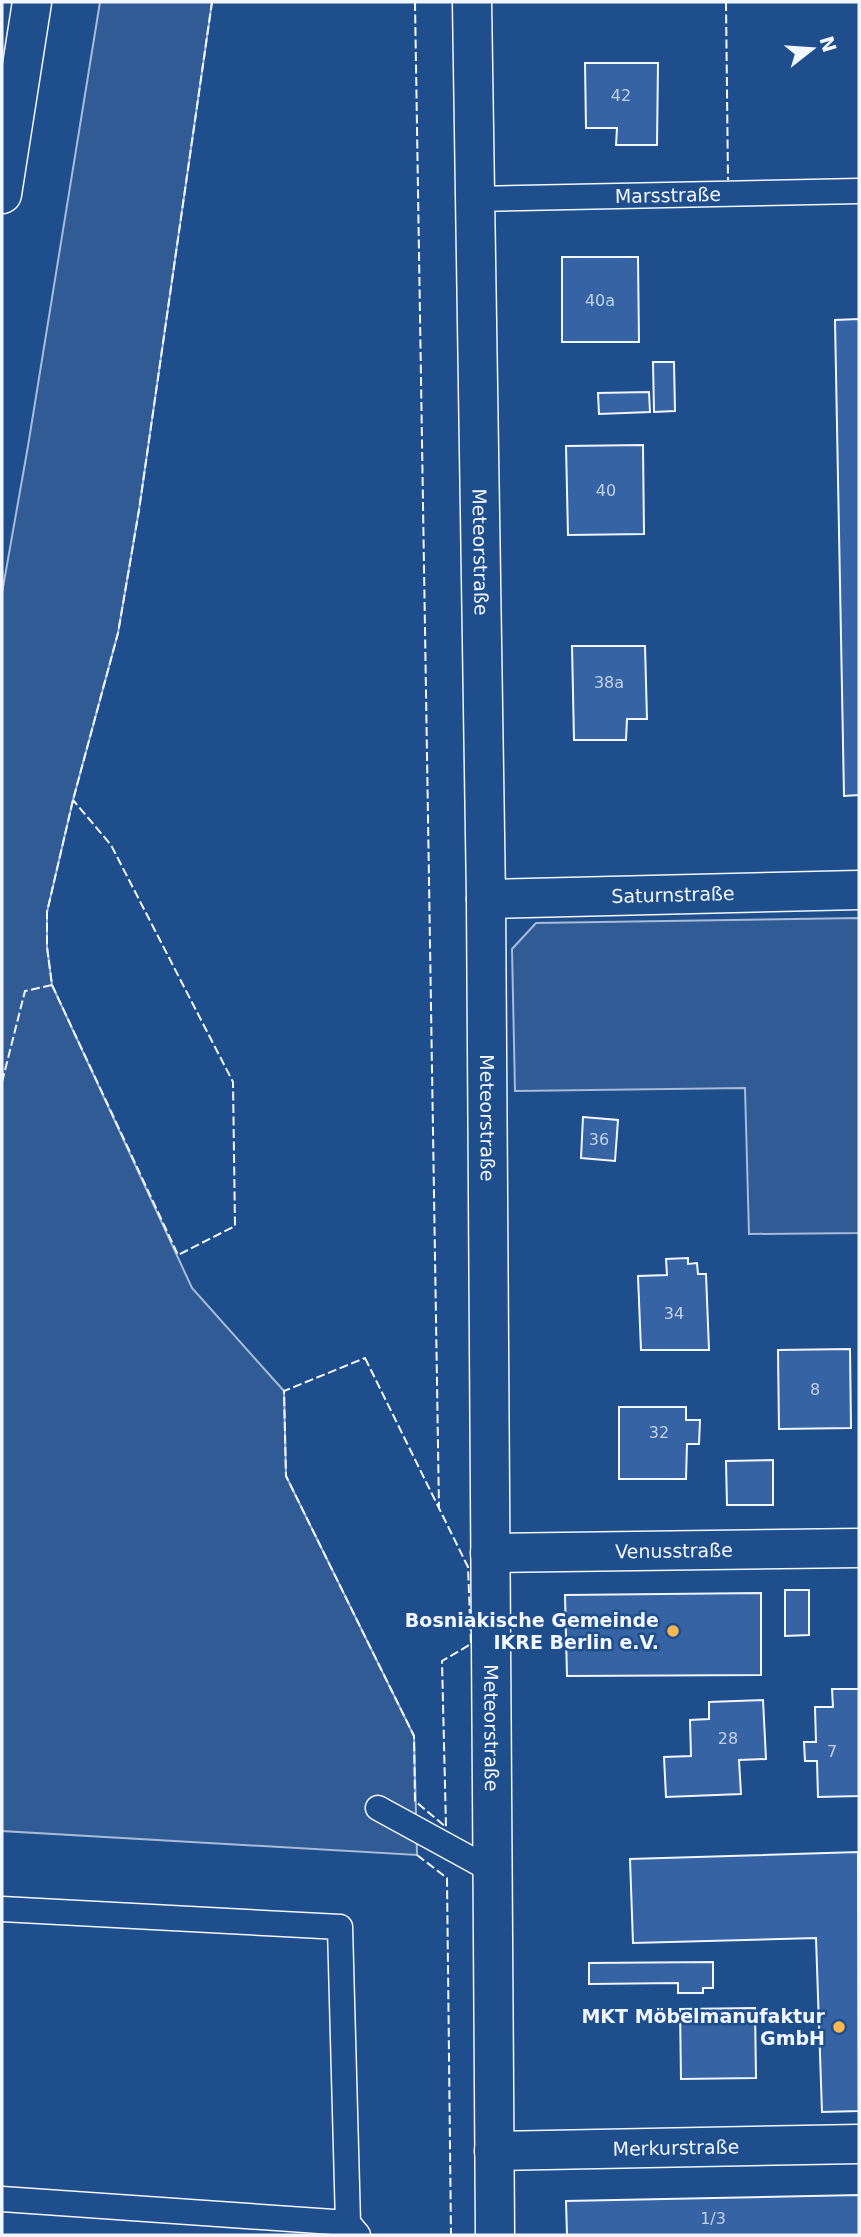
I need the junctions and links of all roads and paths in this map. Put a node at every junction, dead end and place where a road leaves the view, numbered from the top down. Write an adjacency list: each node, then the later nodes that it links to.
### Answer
1 (32, 2): 4 (main road)
2 (472, 2): 5 (main road, Meteorstraße)
3 (859, 191): 5 (lane, Marsstraße)
4 (2, 194)
5 (476, 199): 7 (main road, Meteorstraße)
6 (859, 890): 7 (main road, Saturnstraße)
7 (486, 899): 9 (main road, Meteorstraße)
8 (859, 1548): 9 (main road, Venusstraße)
9 (490, 1553): 11 (main road, Meteorstraße)
10 (378, 1808): 11 (lane)
11 (493, 1871): 14 (main road, Meteorstraße)
12 (2, 1909): 16 (lane)
13 (859, 2144): 14 (main road, Merkurstraße)
14 (494, 2151): 17 (main road, Meteorstraße)
15 (2, 2199): 16 (lane)
16 (353, 2229)
17 (495, 2235)

